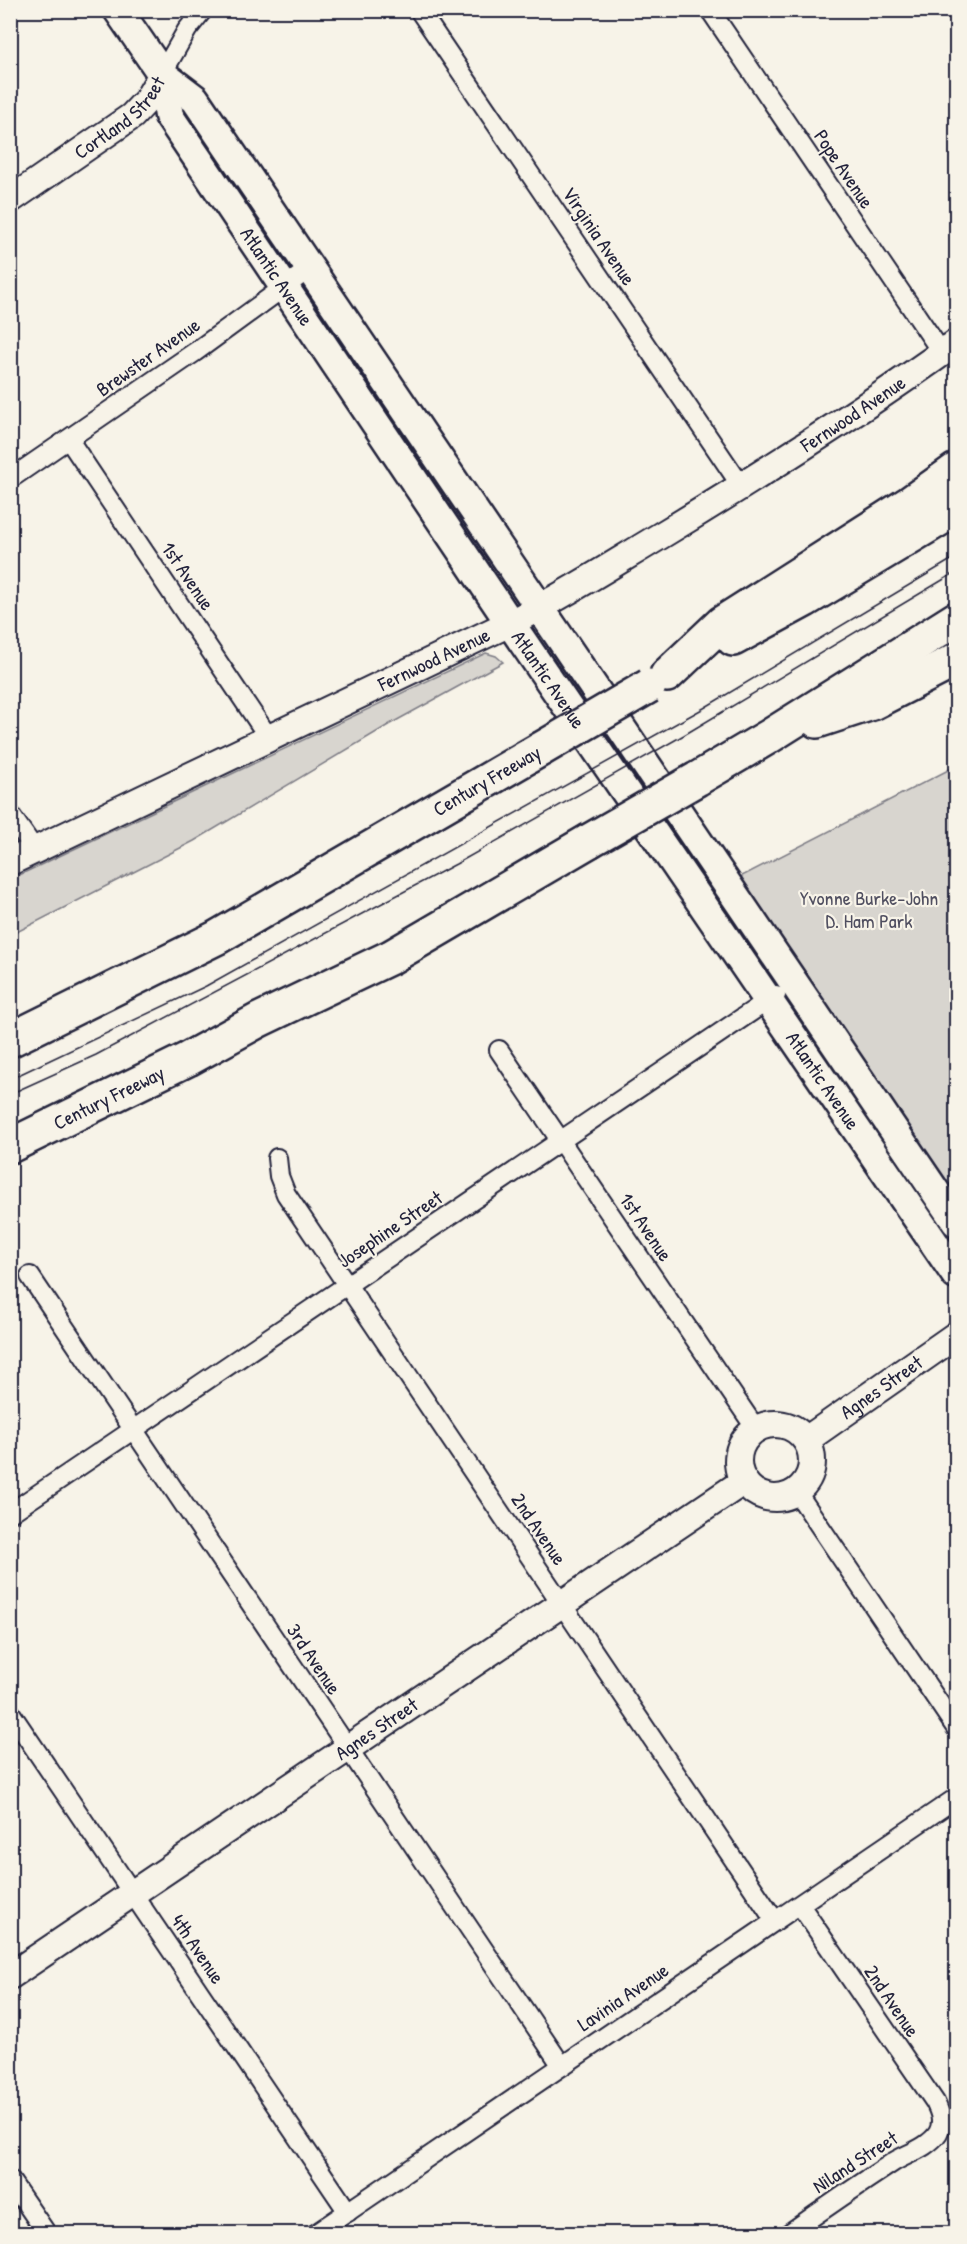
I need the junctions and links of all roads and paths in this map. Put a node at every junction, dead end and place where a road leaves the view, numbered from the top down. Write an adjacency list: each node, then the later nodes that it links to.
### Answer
1 (118, 10): 5 (main road, Atlantic Avenue)
2 (203, 10): 5 (street, Cortland Street)
3 (419, 10): 13 (street, Virginia Avenue)
4 (710, 10): 9 (street, Pope Avenue)
5 (162, 74): 6 (street, Cortland Street); 7 (main road, Atlantic Avenue); 8 (main road, Atlantic Avenue)
6 (10, 200)
7 (309, 269): 8 (street, Brewster Avenue); 15 (main road, Atlantic Avenue)
8 (284, 286): 10 (street, Brewster Avenue); 17 (main road, Atlantic Avenue)
9 (949, 348): 13 (street, Fernwood Avenue)
10 (69, 440): 12 (street, Brewster Avenue); 21 (street, 1st Avenue)
11 (957, 470): 19 (highway)
12 (10, 479)
13 (742, 487): 15 (street, Fernwood Avenue)
14 (957, 509): 19 (highway, Century Freeway)
15 (539, 608): 17 (street, Fernwood Avenue); 25 (main road, Atlantic Avenue)
16 (957, 619): 20 (highway, Century Freeway)
17 (510, 623): 21 (street, Fernwood Avenue); 26 (main road, Atlantic Avenue)
18 (957, 660): 20 (highway)
19 (658, 680): 27 (highway, Century Freeway, bridge)
20 (770, 736): 30 (highway, Century Freeway, bridge)
21 (269, 738): 23 (street, Fernwood Avenue)
22 (10, 814): 23 (street)
23 (35, 850): 24 (street, Fernwood Avenue)
24 (10, 862)
25 (795, 982): 26 (street, Josephine Street); 32 (main road, Atlantic Avenue)
26 (770, 1000): 29 (street, Josephine Street); 33 (main road, Atlantic Avenue)
27 (10, 1040)
28 (500, 1050): 29 (street, 1st Avenue)
29 (561, 1141): 35 (street, Josephine Street); 37 (street, 1st Avenue)
30 (10, 1146)
31 (277, 1158): 35 (street, 2nd Avenue)
32 (957, 1222)
33 (957, 1275)
34 (30, 1276): 38 (street, 3rd Avenue)
35 (348, 1285): 38 (street, Josephine Street); 43 (street, 2nd Avenue)
36 (957, 1335): 39 (street, Agnes Street)
37 (756, 1429): 39 (street); 40 (street)
38 (133, 1430): 42 (street, Josephine Street); 46 (street, 3rd Avenue)
39 (806, 1440): 41 (street)
40 (744, 1481): 41 (street); 43 (street, Agnes Street)
41 (796, 1491): 45 (street)
42 (10, 1513)
43 (562, 1604): 46 (street, Agnes Street); 50 (street, 2nd Avenue)
44 (10, 1712): 48 (street, 4th Avenue)
45 (957, 1728)
46 (348, 1749): 48 (street, Agnes Street); 52 (street, 3rd Avenue)
47 (957, 1798): 49 (street, Lavinia Avenue)
48 (133, 1893): 51 (street, Agnes Street); 55 (street, 4th Avenue)
49 (800, 1905): 50 (street, Lavinia Avenue); 53 (street, 2nd Avenue)
50 (775, 1921): 52 (street, Lavinia Avenue)
51 (10, 1976)
52 (562, 2066): 55 (street, Lavinia Avenue)
53 (941, 2124): 58 (street, Niland Street)
54 (10, 2180): 56 (street)
55 (348, 2212): 57 (street, Lavinia Avenue)
56 (47, 2234)
57 (315, 2234)
58 (788, 2234)

